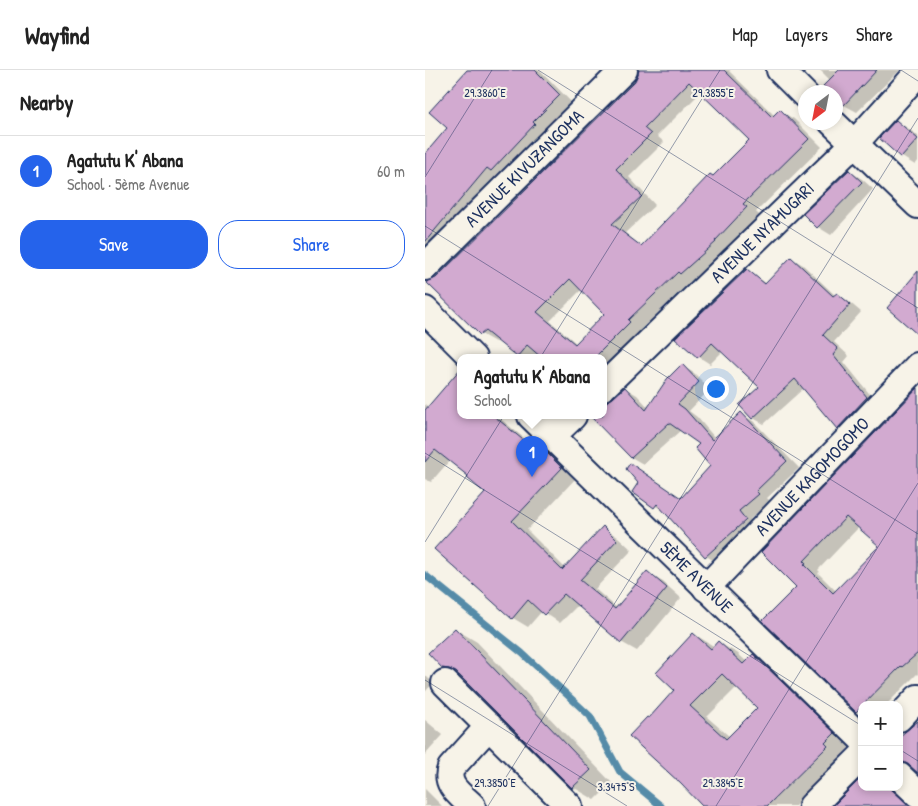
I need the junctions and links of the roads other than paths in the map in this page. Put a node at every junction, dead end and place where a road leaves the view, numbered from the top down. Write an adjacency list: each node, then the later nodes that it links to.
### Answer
1 (624, 70): 8 (street, AVENUE KIVUZANGOMA)
2 (781, 70): 4 (street)
3 (918, 73): 6 (street, AVENUE NYAMUGARI)
4 (798, 88)
5 (841, 130): 6 (street)
6 (854, 144): 7 (street); 12 (street, AVENUE NYAMUGARI)
7 (918, 205)
8 (425, 267)
9 (425, 310): 10 (street)
10 (469, 354)
11 (918, 366): 16 (street, AVENUE KAGOMOGOMO)
12 (607, 383)
13 (534, 419): 15 (street, 5ÈME AVENUE)
14 (570, 419): 15 (street)
15 (552, 436): 16 (street, 5ÈME AVENUE)
16 (706, 588): 21 (street, 5ÈME AVENUE)
17 (445, 683): 20 (street)
18 (918, 698): 19 (street)
19 (903, 714)
20 (489, 726): 25 (street); 26 (street)
21 (858, 735)
22 (858, 760): 27 (street)
23 (903, 780): 24 (street)
24 (918, 794)
25 (472, 806)
26 (569, 806)
27 (812, 806)

